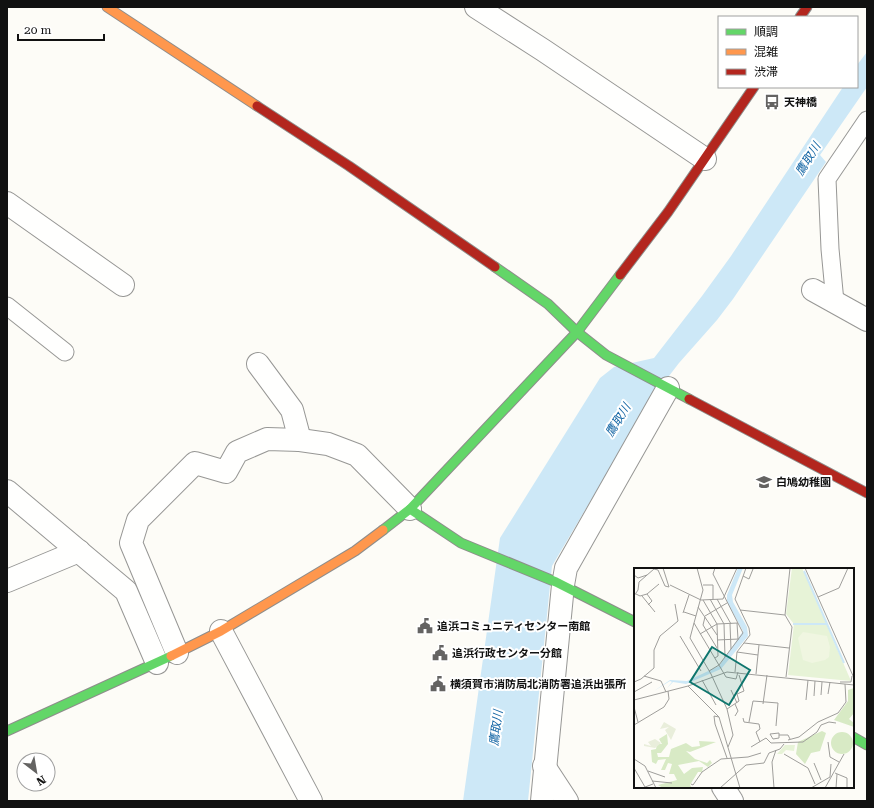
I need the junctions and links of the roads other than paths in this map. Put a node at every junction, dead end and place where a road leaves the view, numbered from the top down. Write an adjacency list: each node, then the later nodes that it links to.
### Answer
1 (476, 7): 7 (street)
2 (807, 7): 4 (street)
3 (110, 8): 14 (street)
4 (801, 16)
5 (753, 88): 7 (street)
6 (867, 120): 11 (lane)
7 (705, 160): 14 (street)
8 (7, 204): 9 (street)
9 (123, 285)
10 (813, 290): 11 (street)
11 (835, 302): 13 (street)
12 (7, 306): 15 (lane)
13 (867, 320)
14 (577, 332): 17 (street); 21 (street)
15 (65, 352)
16 (258, 364): 18 (street)
17 (668, 388): 20 (street); 24 (street)
18 (300, 440): 21 (street); 27 (street)
19 (7, 491): 22 (street)
20 (867, 493)
21 (410, 509): 24 (street); 26 (street)
22 (79, 552): 23 (street); 28 (street)
23 (7, 582)
24 (559, 583): 25 (street); 32 (street)
25 (634, 621)
26 (221, 631): 27 (street); 34 (street)
27 (177, 653): 28 (street)
28 (157, 663): 29 (street)
29 (7, 731)
30 (854, 738): 31 (street)
31 (867, 744)
32 (544, 766): 35 (street); 36 (street)
33 (724, 788): 37 (street)
34 (311, 801)
35 (542, 801)
36 (567, 801)
37 (732, 801)

